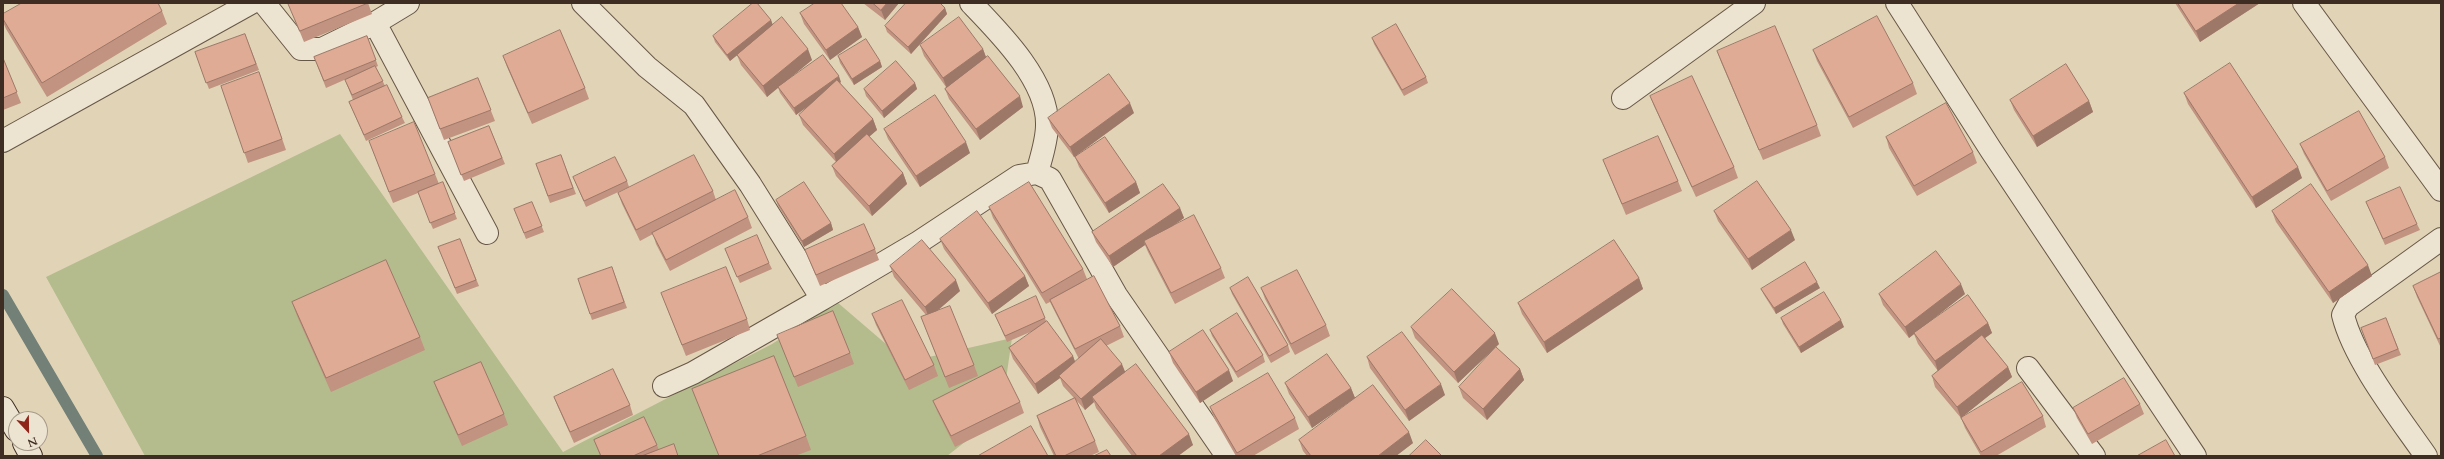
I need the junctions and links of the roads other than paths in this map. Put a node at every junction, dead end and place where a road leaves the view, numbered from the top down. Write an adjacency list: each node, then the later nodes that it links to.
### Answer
1 (251, 3): 11 (street)
2 (264, 3): 9 (street)
3 (407, 3): 9 (street)
4 (583, 3): 16 (street)
5 (971, 3): 12 (street)
6 (1754, 3): 10 (street)
7 (1897, 3): 21 (street)
8 (2304, 3): 13 (street)
9 (375, 23): 14 (street)
10 (1623, 98)
11 (3, 141)
12 (1037, 173): 16 (street); 19 (street)
13 (2441, 190)
14 (487, 233)
15 (2441, 239): 22 (street)
16 (822, 299): 18 (street)
17 (2028, 368): 20 (street)
18 (664, 386)
19 (1227, 456)
20 (2094, 456)
21 (2195, 456)
22 (2426, 456)

